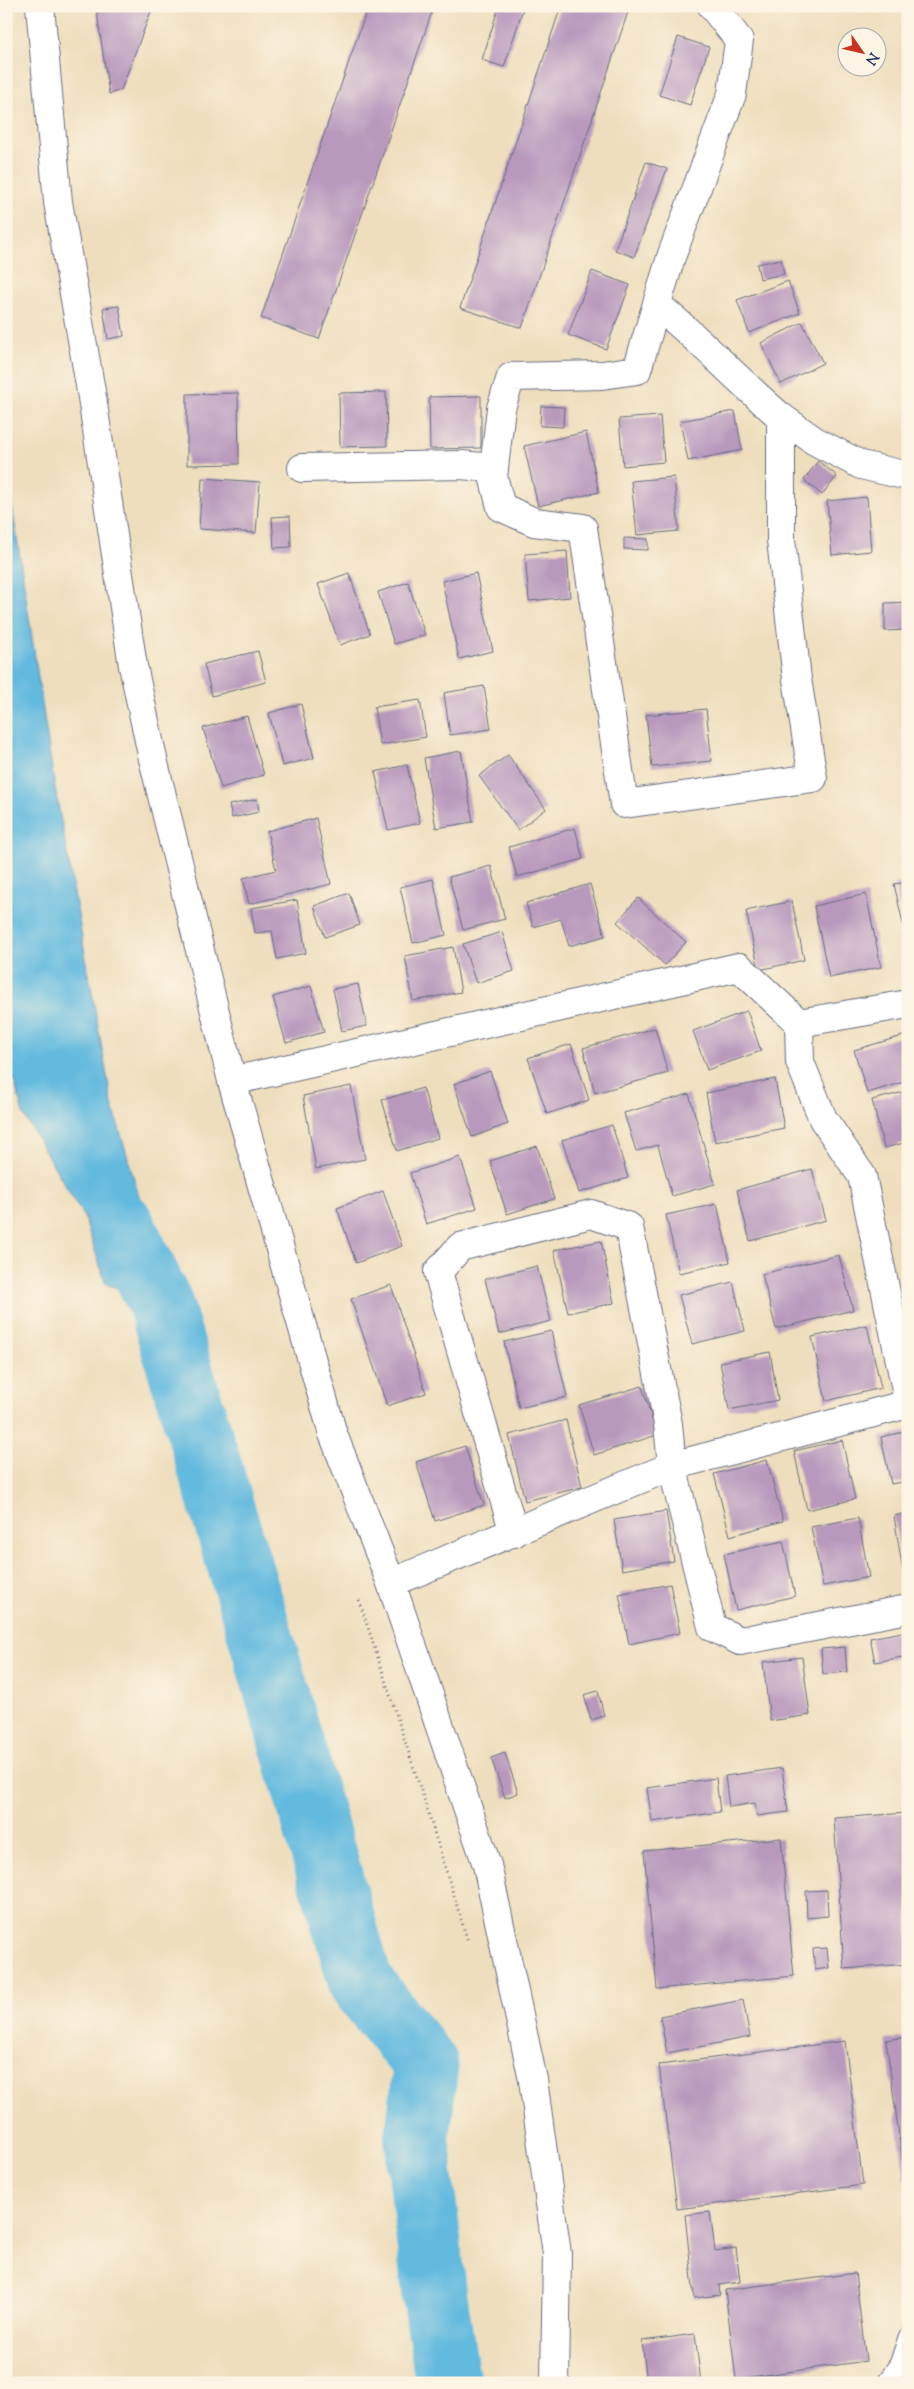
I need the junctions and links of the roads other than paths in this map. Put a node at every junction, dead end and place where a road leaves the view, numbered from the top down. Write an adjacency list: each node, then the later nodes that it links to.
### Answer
1 (40, 6): 10 (street)
2 (712, 6): 3 (street)
3 (657, 305): 4 (street); 6 (street)
4 (781, 417): 6 (street); 7 (street)
5 (302, 468): 6 (street)
6 (494, 468)
7 (908, 476)
8 (908, 1004): 9 (street)
9 (799, 1023): 10 (street); 11 (street)
10 (232, 1081): 14 (street)
11 (908, 1402): 12 (street)
12 (672, 1466): 13 (street); 13 (street); 15 (street)
13 (514, 1533): 14 (street)
14 (391, 1583): 17 (street)
15 (908, 1609)
16 (908, 2336): 18 (lane)
17 (555, 2383)
18 (886, 2383)

